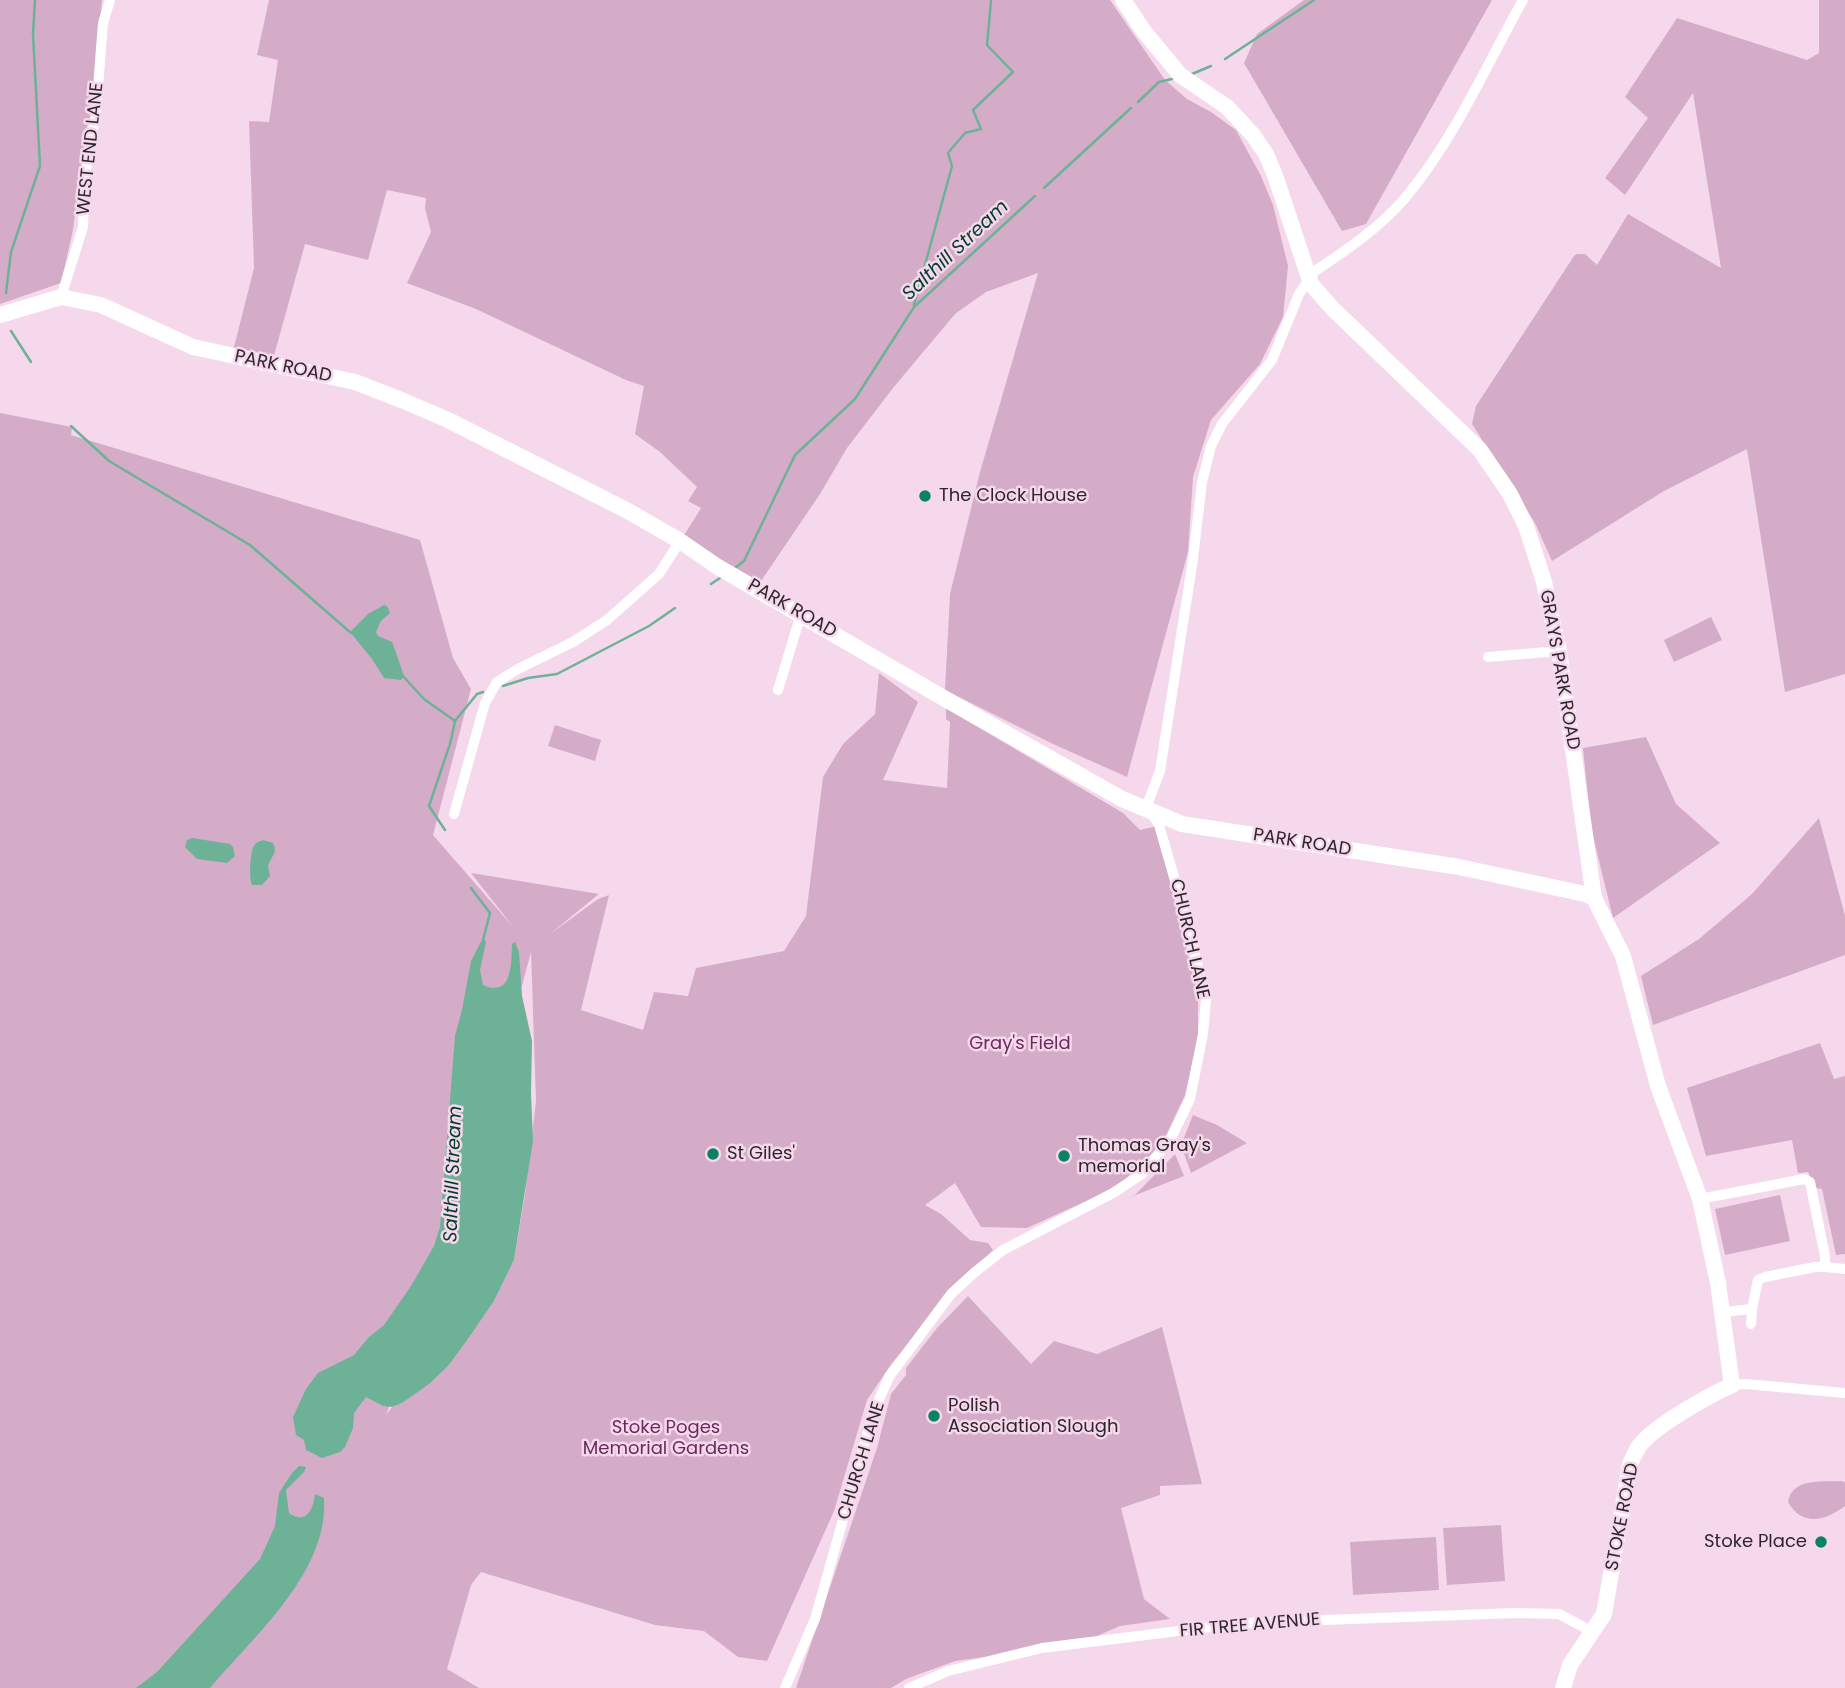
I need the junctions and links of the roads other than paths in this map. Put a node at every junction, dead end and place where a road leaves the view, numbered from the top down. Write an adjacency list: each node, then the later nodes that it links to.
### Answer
1 (110, 0): 5 (street, WEST END LANE)
2 (1123, 0): 4 (main road, GRAYS PARK ROAD)
3 (1523, 0): 4 (street)
4 (1310, 279): 9 (main road, GRAYS PARK ROAD); 12 (street)
5 (61, 297): 6 (main road, PARK ROAD); 7 (main road, PARK ROAD)
6 (0, 315)
7 (680, 541): 8 (main road, PARK ROAD); 13 (street)
8 (801, 614): 11 (street); 12 (main road, PARK ROAD)
9 (1559, 651): 10 (street); 14 (main road, GRAYS PARK ROAD)
10 (1488, 657)
11 (778, 690)
12 (1150, 811): 14 (main road, PARK ROAD); 24 (street, CHURCH LANE)
13 (454, 814)
14 (1594, 898): 15 (main road, GRAYS PARK ROAD)
15 (1700, 1199): 16 (street); 19 (main road, GRAYS PARK ROAD)
16 (1825, 1267): 17 (street); 18 (street)
17 (1845, 1269)
18 (1752, 1309): 19 (street); 20 (street)
19 (1723, 1312): 21 (main road, GRAYS PARK ROAD)
20 (1751, 1324)
21 (1732, 1385): 22 (street); 23 (main road, STOKE ROAD)
22 (1845, 1393)
23 (1593, 1632): 25 (street, FIR TREE AVENUE); 26 (main road, STOKE ROAD)
24 (785, 1688)
25 (909, 1688)
26 (1563, 1688)

